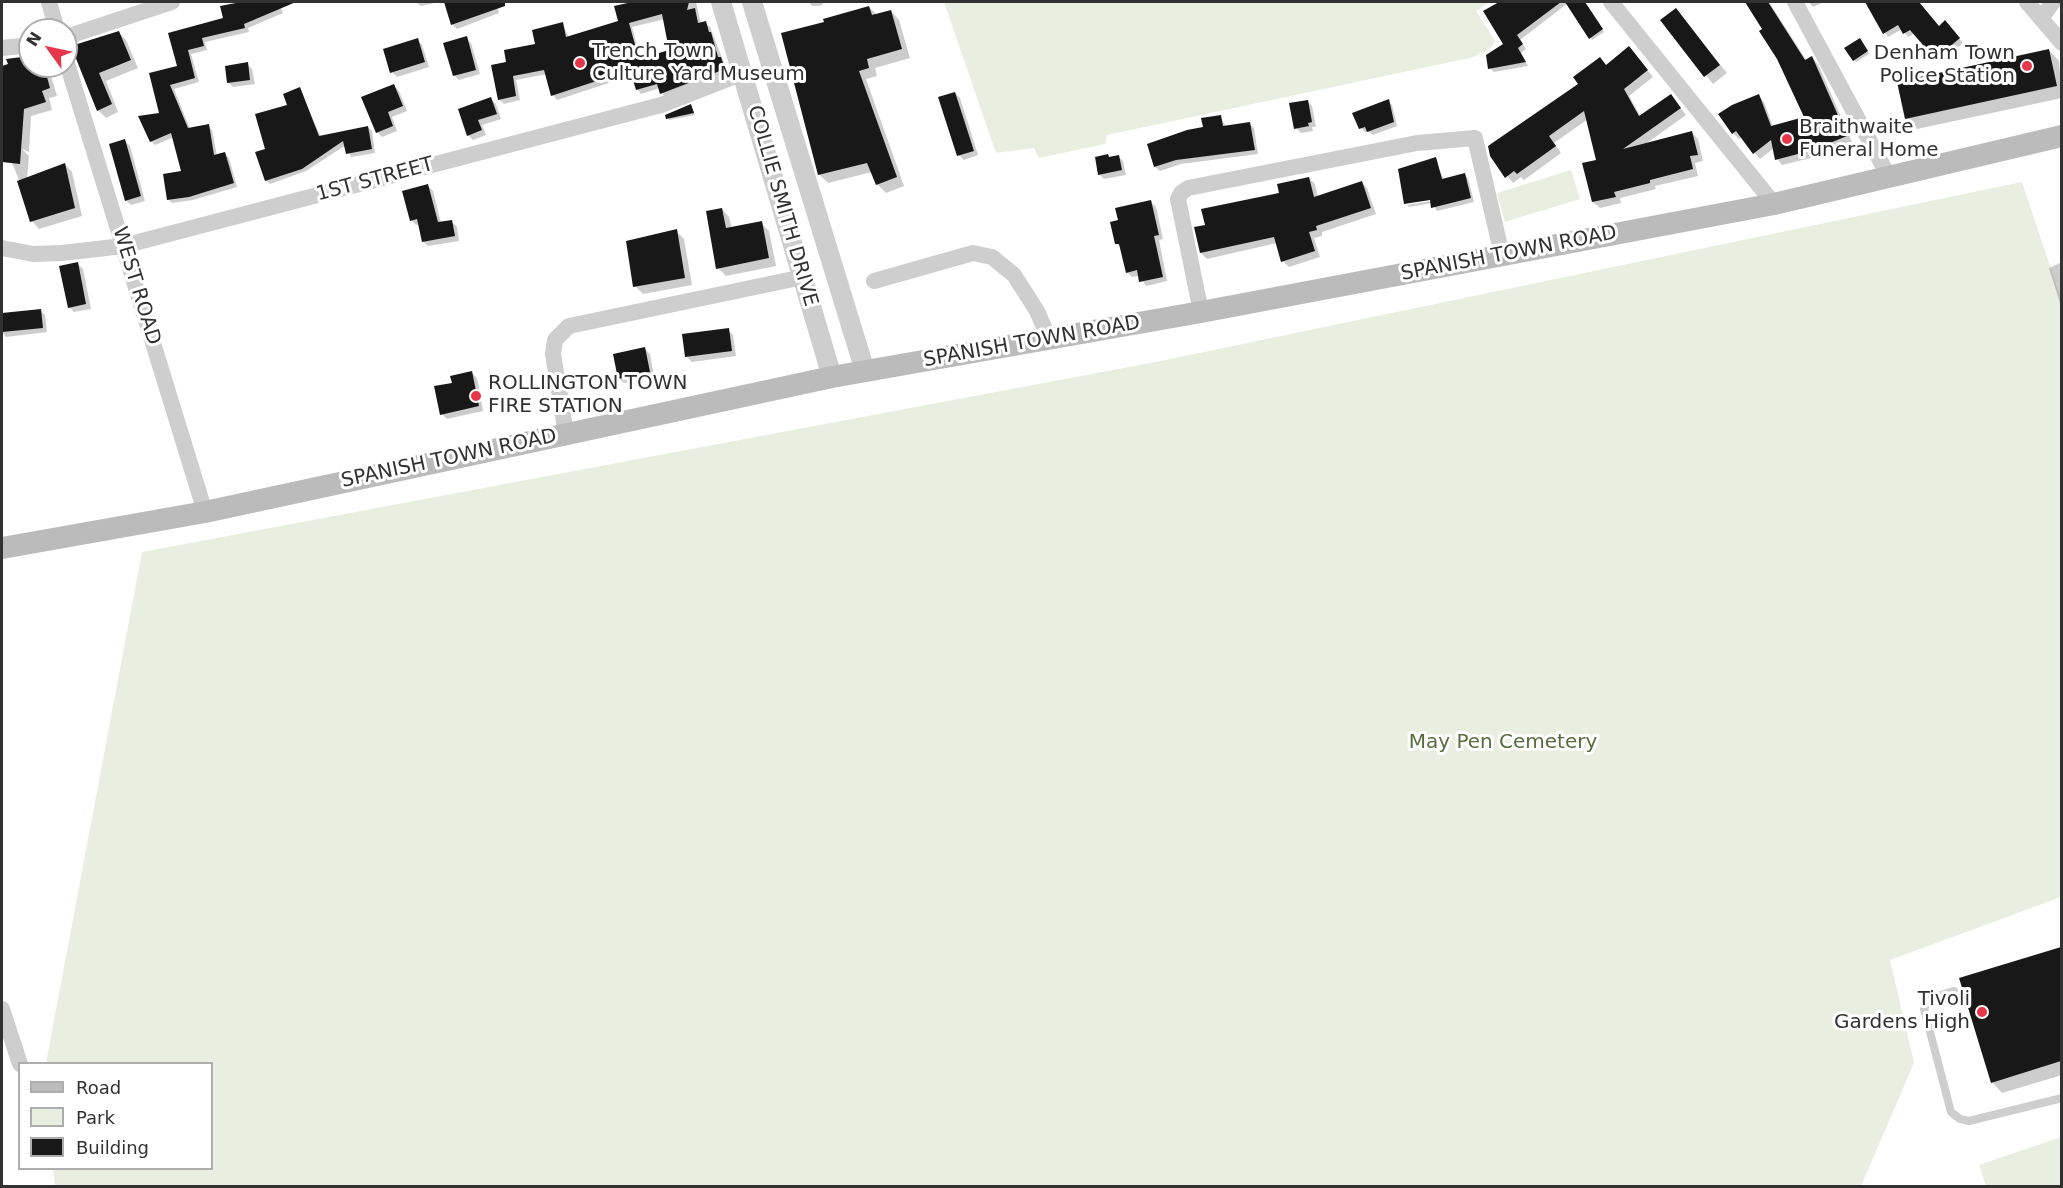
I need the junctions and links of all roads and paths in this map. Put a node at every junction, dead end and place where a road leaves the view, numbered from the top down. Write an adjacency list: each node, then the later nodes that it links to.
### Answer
1 (49, 2): 11 (street)
2 (172, 2): 13 (street)
3 (721, 2): 17 (street, COLLIE SMITH DRIVE)
4 (752, 2): 29 (street, COLLIE SMITH DRIVE)
5 (814, 2): 6 (lane)
6 (819, 2)
7 (1611, 2): 21 (street)
8 (1795, 2): 20 (street)
9 (2027, 2): 12 (street)
10 (2053, 2): 12 (street)
11 (54, 18)
12 (2041, 19): 14 (street)
13 (78, 32)
14 (2061, 43)
15 (18, 46): 16 (street)
16 (2, 48)
17 (743, 73): 22 (street, 1ST STREET); 25 (street, COLLIE SMITH DRIVE)
18 (72, 78): 22 (street, WEST ROAD)
19 (2061, 136): 20 (main road, SPANISH TOWN ROAD)
20 (1889, 177): 21 (main road, SPANISH TOWN ROAD)
21 (1774, 204): 24 (main road, SPANISH TOWN ROAD)
22 (123, 246): 23 (street, 1ST STREET); 32 (street, WEST ROAD)
23 (2, 248)
24 (1502, 255): 27 (main road, SPANISH TOWN ROAD); 27 (street)
25 (802, 277): 30 (street, COLLIE SMITH DRIVE); 31 (street)
26 (874, 281): 28 (street)
27 (1201, 312): 28 (main road, SPANISH TOWN ROAD)
28 (1049, 339): 29 (main road, SPANISH TOWN ROAD)
29 (865, 371): 30 (main road, SPANISH TOWN ROAD)
30 (832, 377): 31 (main road, SPANISH TOWN ROAD)
31 (566, 434): 32 (main road, SPANISH TOWN ROAD)
32 (205, 512): 33 (main road, SPANISH TOWN ROAD)
33 (2, 548)
34 (1954, 991): 37 (lane)
35 (2, 1009): 36 (street)
36 (19, 1062)
37 (2061, 1098)

